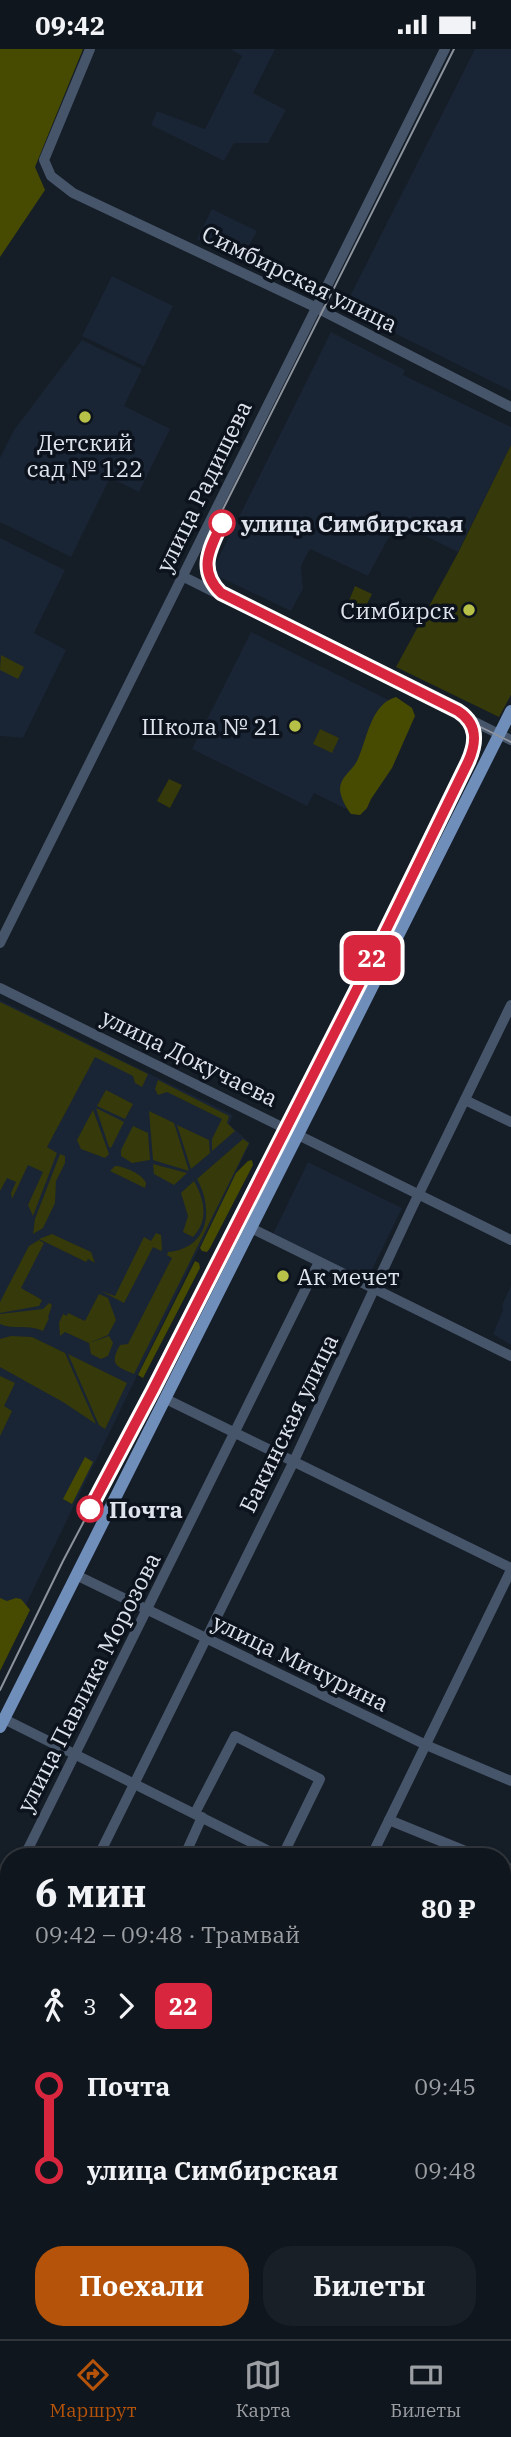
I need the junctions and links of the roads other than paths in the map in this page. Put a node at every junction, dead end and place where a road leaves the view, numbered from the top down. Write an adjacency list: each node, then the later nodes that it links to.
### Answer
1 (90, 49): 3 (street, Симбирская улица)
2 (445, 49): 3 (street, улица Радищева)
3 (315, 307): 4 (street, Симбирская улица); 5 (street, улица Радищева)
4 (511, 407)
5 (182, 576): 7 (street); 8 (street, улица Радищева)
6 (511, 711): 7 (main road)
7 (505, 737): 13 (main road)
8 (0, 943)
9 (0, 988): 13 (street, улица Докучаева)
10 (511, 1005): 11 (street, Бакинская улица)
11 (465, 1100): 12 (street); 14 (street, Бакинская улица)
12 (511, 1122)
13 (299, 1134): 14 (street, улица Докучаева); 15 (main road)
14 (419, 1193): 16 (street, улица Докучаева); 18 (street, Бакинская улица)
15 (251, 1228): 17 (street); 20 (main road)
16 (511, 1240)
17 (319, 1262): 18 (street); 21 (street, улица Павлика Морозова)
18 (374, 1289): 19 (street); 22 (street, Бакинская улица)
19 (511, 1356)
20 (166, 1399): 21 (street); 24 (main road)
21 (235, 1434): 22 (street); 25 (street, улица Павлика Морозова)
22 (293, 1463): 23 (street); 26 (street, Бакинская улица)
23 (511, 1569): 28 (street)
24 (76, 1575): 25 (street, улица Мичурина); 27 (main road)
25 (148, 1611): 26 (street, улица Мичурина); 29 (street, улица Павлика Морозова)
26 (205, 1639): 28 (street, улица Мичурина); 31 (street, Бакинская улица)
27 (2, 1723): 29 (street)
28 (426, 1745): 30 (street, улица Мичурина); 33 (street)
29 (75, 1754): 31 (street); 34 (street, улица Павлика Морозова)
30 (511, 1781)
31 (134, 1783): 32 (street); 35 (street, Бакинская улица)
32 (198, 1816): 36 (street); 37 (street); 38 (street)
33 (389, 1820): 39 (street); 40 (street)
34 (28, 1848)
35 (102, 1848)
36 (187, 1848)
37 (262, 1848)
38 (282, 1848)
39 (375, 1848)
40 (458, 1848)

